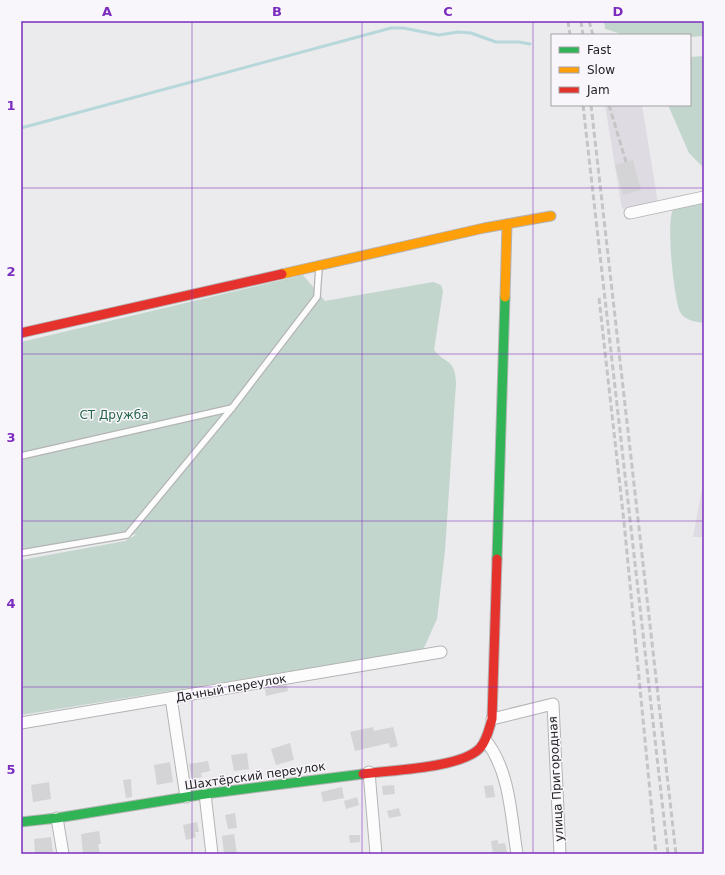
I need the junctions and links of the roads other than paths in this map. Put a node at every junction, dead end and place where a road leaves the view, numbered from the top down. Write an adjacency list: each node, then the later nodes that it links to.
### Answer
1 (704, 197): 2 (street)
2 (630, 213)
3 (551, 216): 4 (street)
4 (507, 224): 5 (street); 12 (street)
5 (319, 264): 6 (street); 7 (lane)
6 (21, 333)
7 (232, 408): 8 (lane); 9 (lane)
8 (21, 456)
9 (21, 553)
10 (441, 652): 11 (street, Дачный переулок)
11 (171, 698): 13 (street, Дачный переулок); 17 (street)
12 (492, 719): 14 (street); 24 (street, улица Пригородная)
13 (21, 723)
14 (486, 740): 15 (street, Шахтёрский переулок); 23 (street)
15 (369, 772): 16 (street, Шахтёрский переулок); 22 (street)
16 (205, 794): 17 (street, Шахтёрский переулок); 21 (street)
17 (186, 797): 18 (street, Шахтёрский переулок)
18 (57, 818): 19 (street, Шахтёрский переулок); 20 (street)
19 (21, 822)
20 (63, 854)
21 (212, 854)
22 (376, 854)
23 (517, 854)
24 (560, 854)

